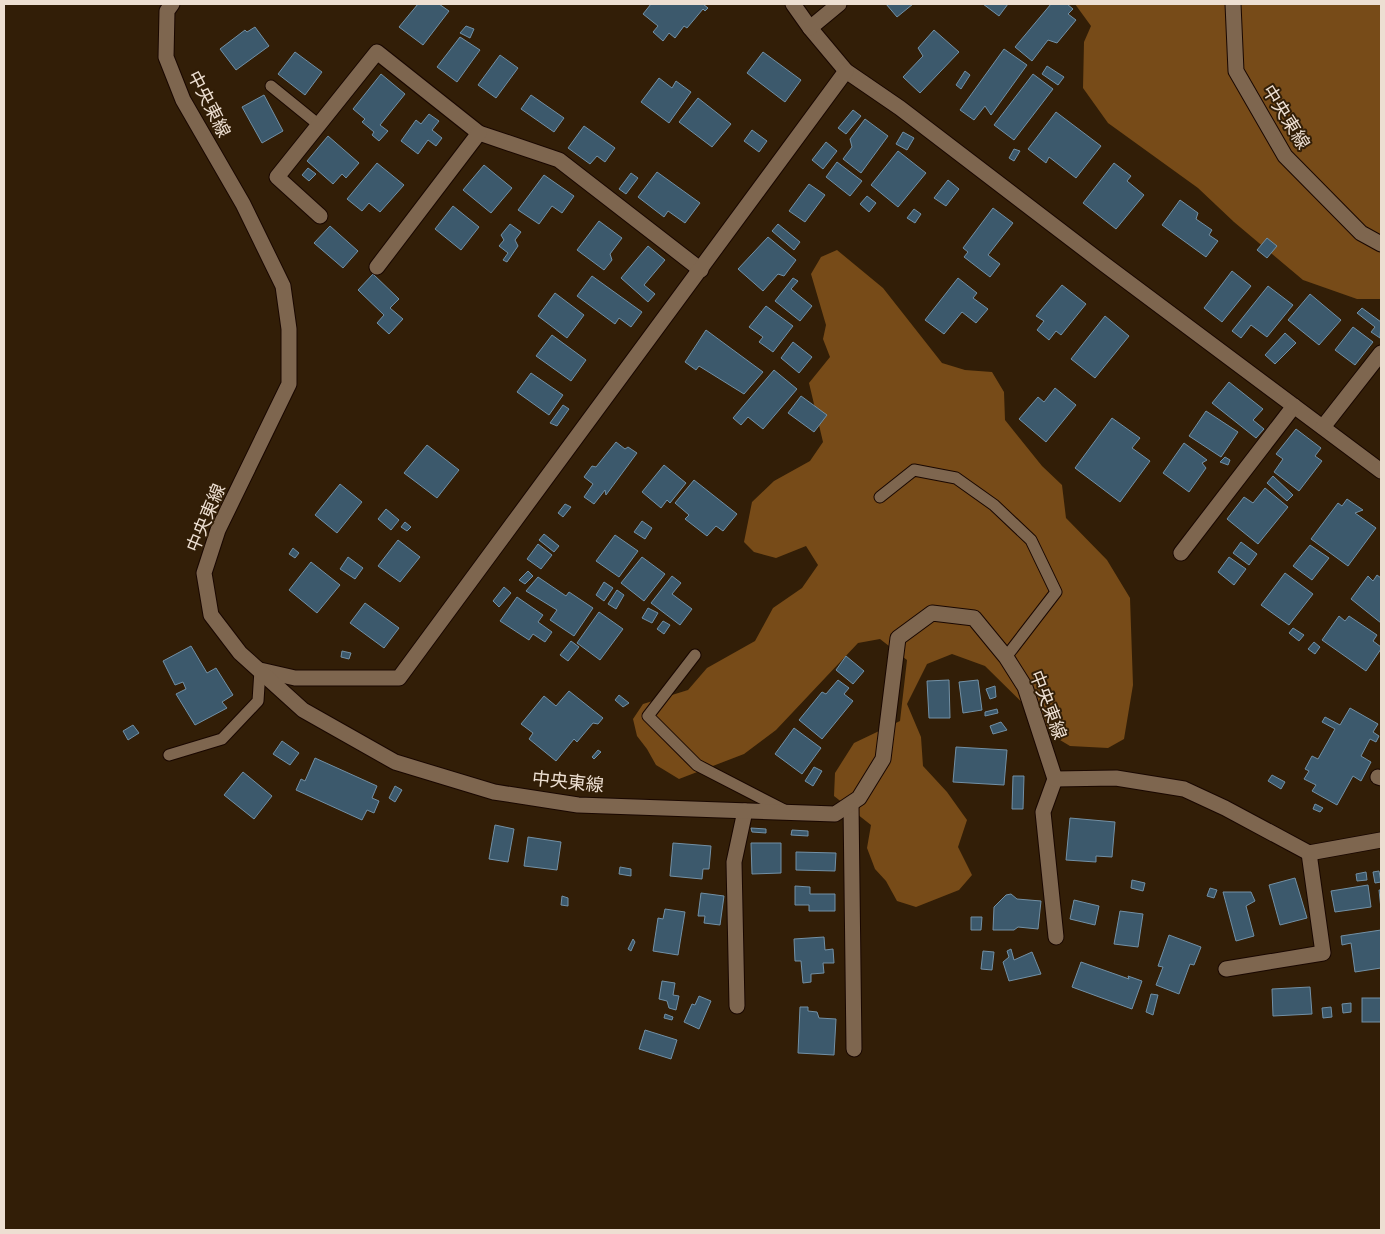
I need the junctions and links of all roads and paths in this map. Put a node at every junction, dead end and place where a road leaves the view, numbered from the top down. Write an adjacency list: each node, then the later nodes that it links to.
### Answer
1 (172, 4): 22 (street, 中央東線)
2 (793, 4): 5 (street)
3 (839, 4): 5 (street)
4 (1233, 4): 11 (street, 中央東線)
5 (810, 28): 6 (street)
6 (846, 71): 13 (street); 15 (street)
7 (271, 86): 8 (lane)
8 (319, 125): 9 (street); 10 (street)
9 (479, 133): 12 (street); 13 (street)
10 (320, 216)
11 (1381, 244)
12 (377, 267)
13 (701, 270): 22 (street)
14 (1381, 353): 16 (street)
15 (1294, 406): 16 (street); 19 (street)
16 (1323, 428): 17 (street)
17 (1381, 471)
18 (880, 497): 21 (lane)
19 (1181, 553)
20 (695, 655): 27 (lane)
21 (1006, 657): 24 (street, 中央東線); 25 (street, 中央東線)
22 (260, 670): 23 (lane); 26 (street, 中央東線)
23 (169, 755)
24 (1055, 779): 29 (street); 30 (street)
25 (851, 804): 27 (street, 中央東線); 33 (street)
26 (745, 811): 27 (street, 中央東線); 32 (street)
27 (790, 813)
28 (1381, 840): 29 (street)
29 (1309, 853): 31 (street)
30 (1056, 937)
31 (1226, 968)
32 (737, 1006)
33 (854, 1049)

